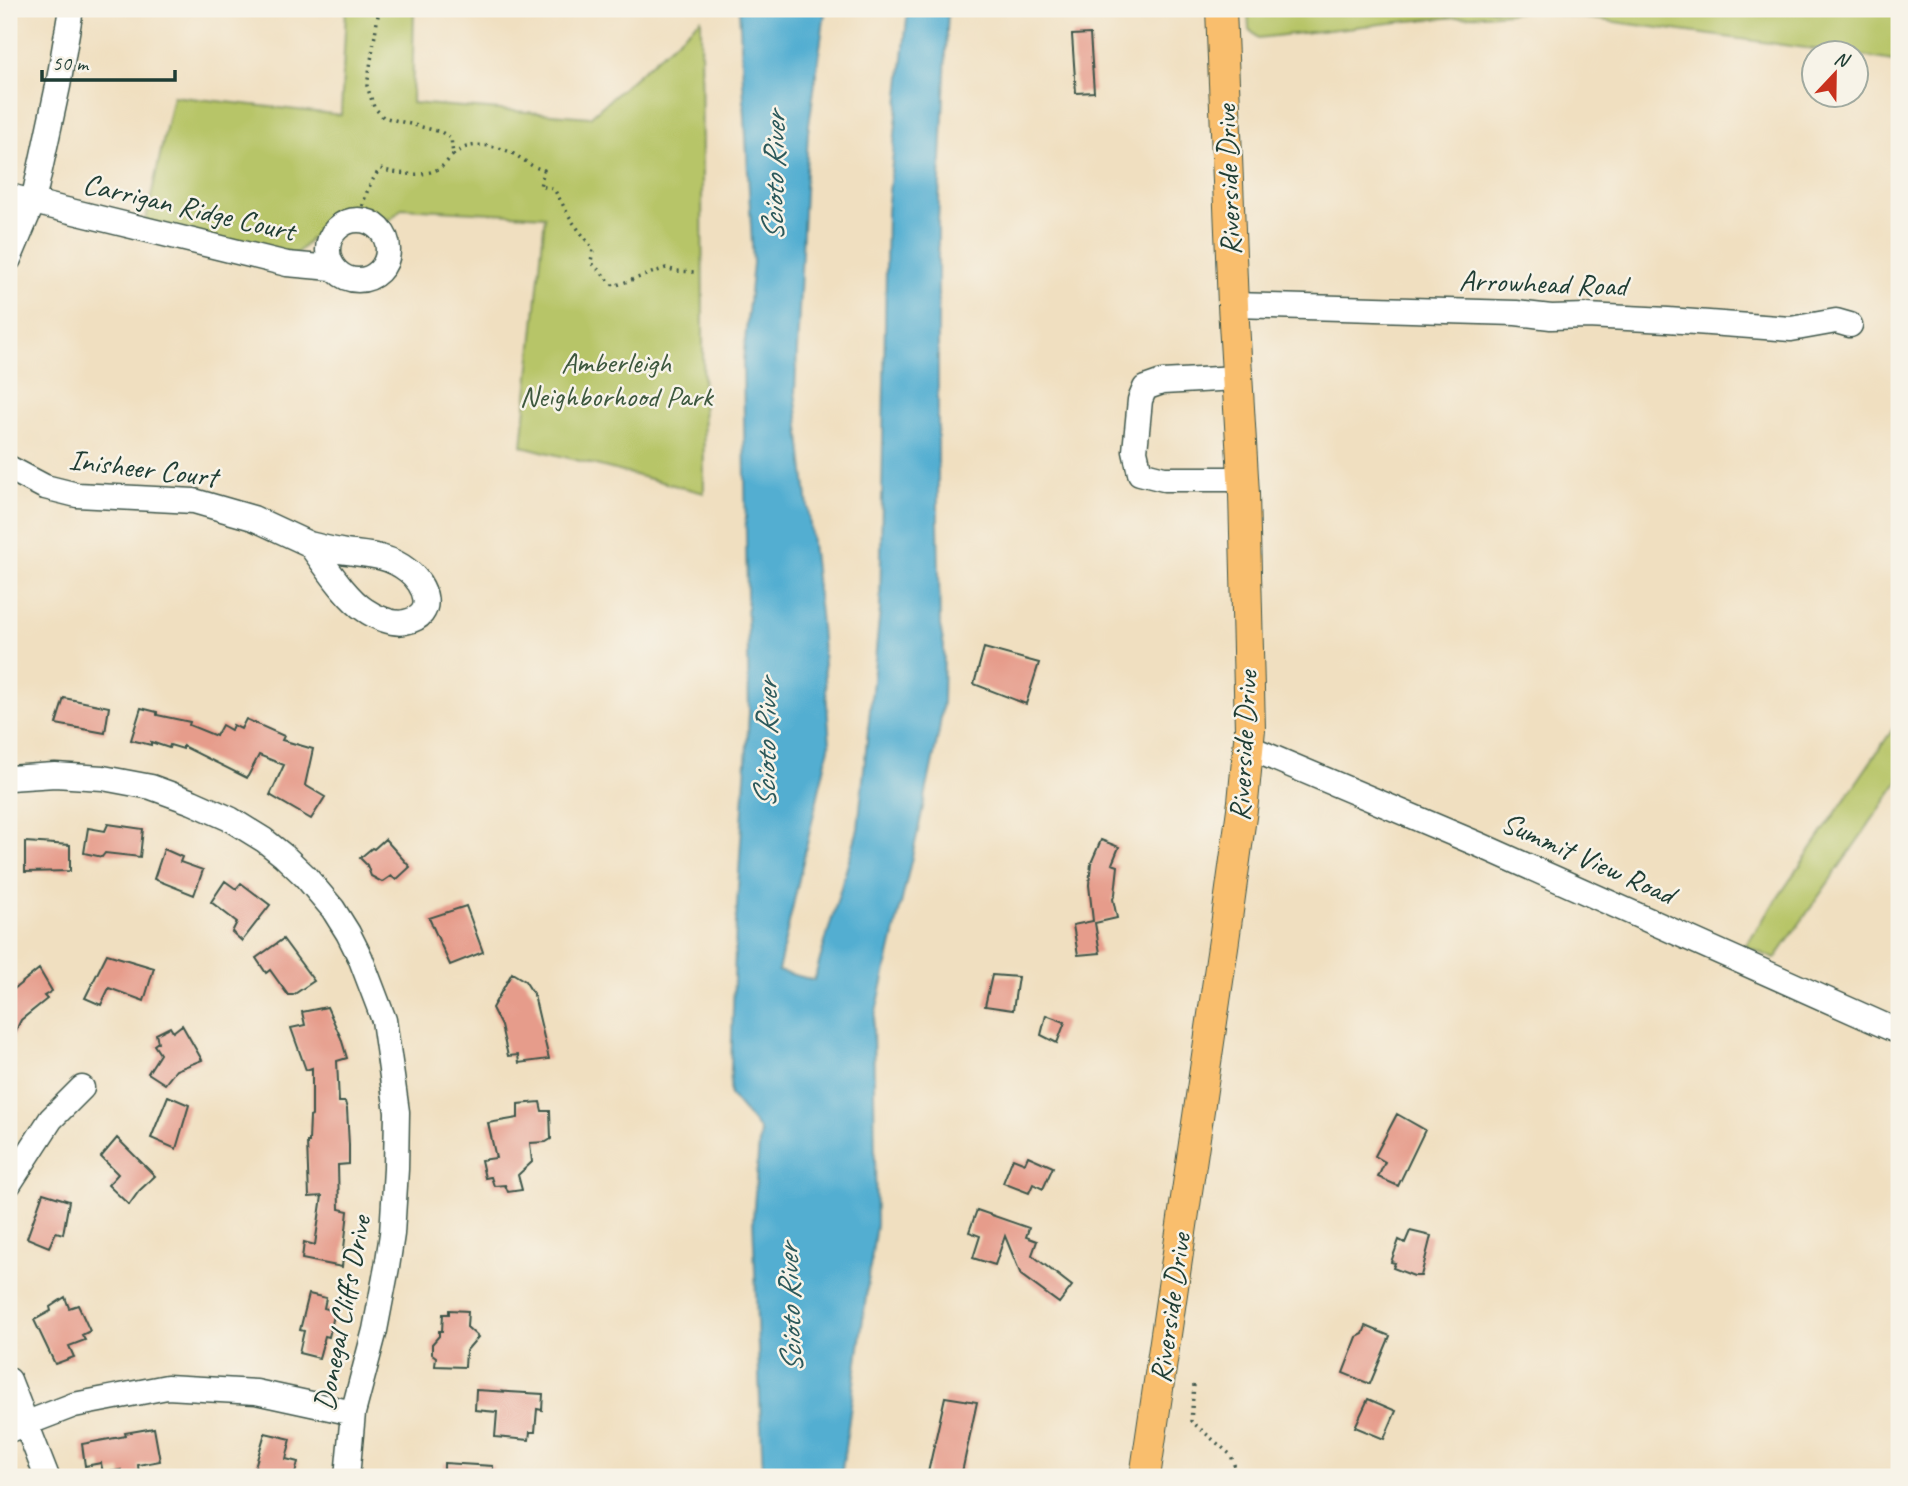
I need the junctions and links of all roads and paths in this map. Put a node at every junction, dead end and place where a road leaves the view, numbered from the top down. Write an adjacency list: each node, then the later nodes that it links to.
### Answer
1 (71, 9): 5 (street)
2 (379, 9): 4 (path)
3 (1221, 9): 10 (main road, Riverside Drive)
4 (453, 155): 6 (path); 9 (path)
5 (21, 199): 7 (street); 8 (street, Carrigan Ridge Court)
6 (360, 220): 8 (street, Carrigan Ridge Court); 8 (street, Carrigan Ridge Court)
7 (9, 259)
8 (332, 268)
9 (695, 272)
10 (1233, 305): 11 (street, Arrowhead Road); 12 (main road, Riverside Drive)
11 (1850, 325)
12 (1237, 378): 14 (main road, Riverside Drive); 14 (street)
13 (9, 468): 15 (street, Inisheer Court)
14 (1243, 479): 16 (main road, Riverside Drive)
15 (309, 544)
16 (1248, 747): 18 (street, Summit View Road); 27 (main road, Riverside Drive)
17 (9, 778): 23 (street, Donegal Cliffs Drive)
18 (1899, 1032)
19 (82, 1088): 20 (street)
20 (9, 1184)
21 (9, 1380): 24 (street)
22 (1194, 1385): 28 (path)
23 (353, 1413): 24 (street); 26 (street, Donegal Cliffs Drive)
24 (17, 1427): 25 (street)
25 (47, 1477)
26 (347, 1477)
27 (1145, 1477)
28 (1238, 1477)

